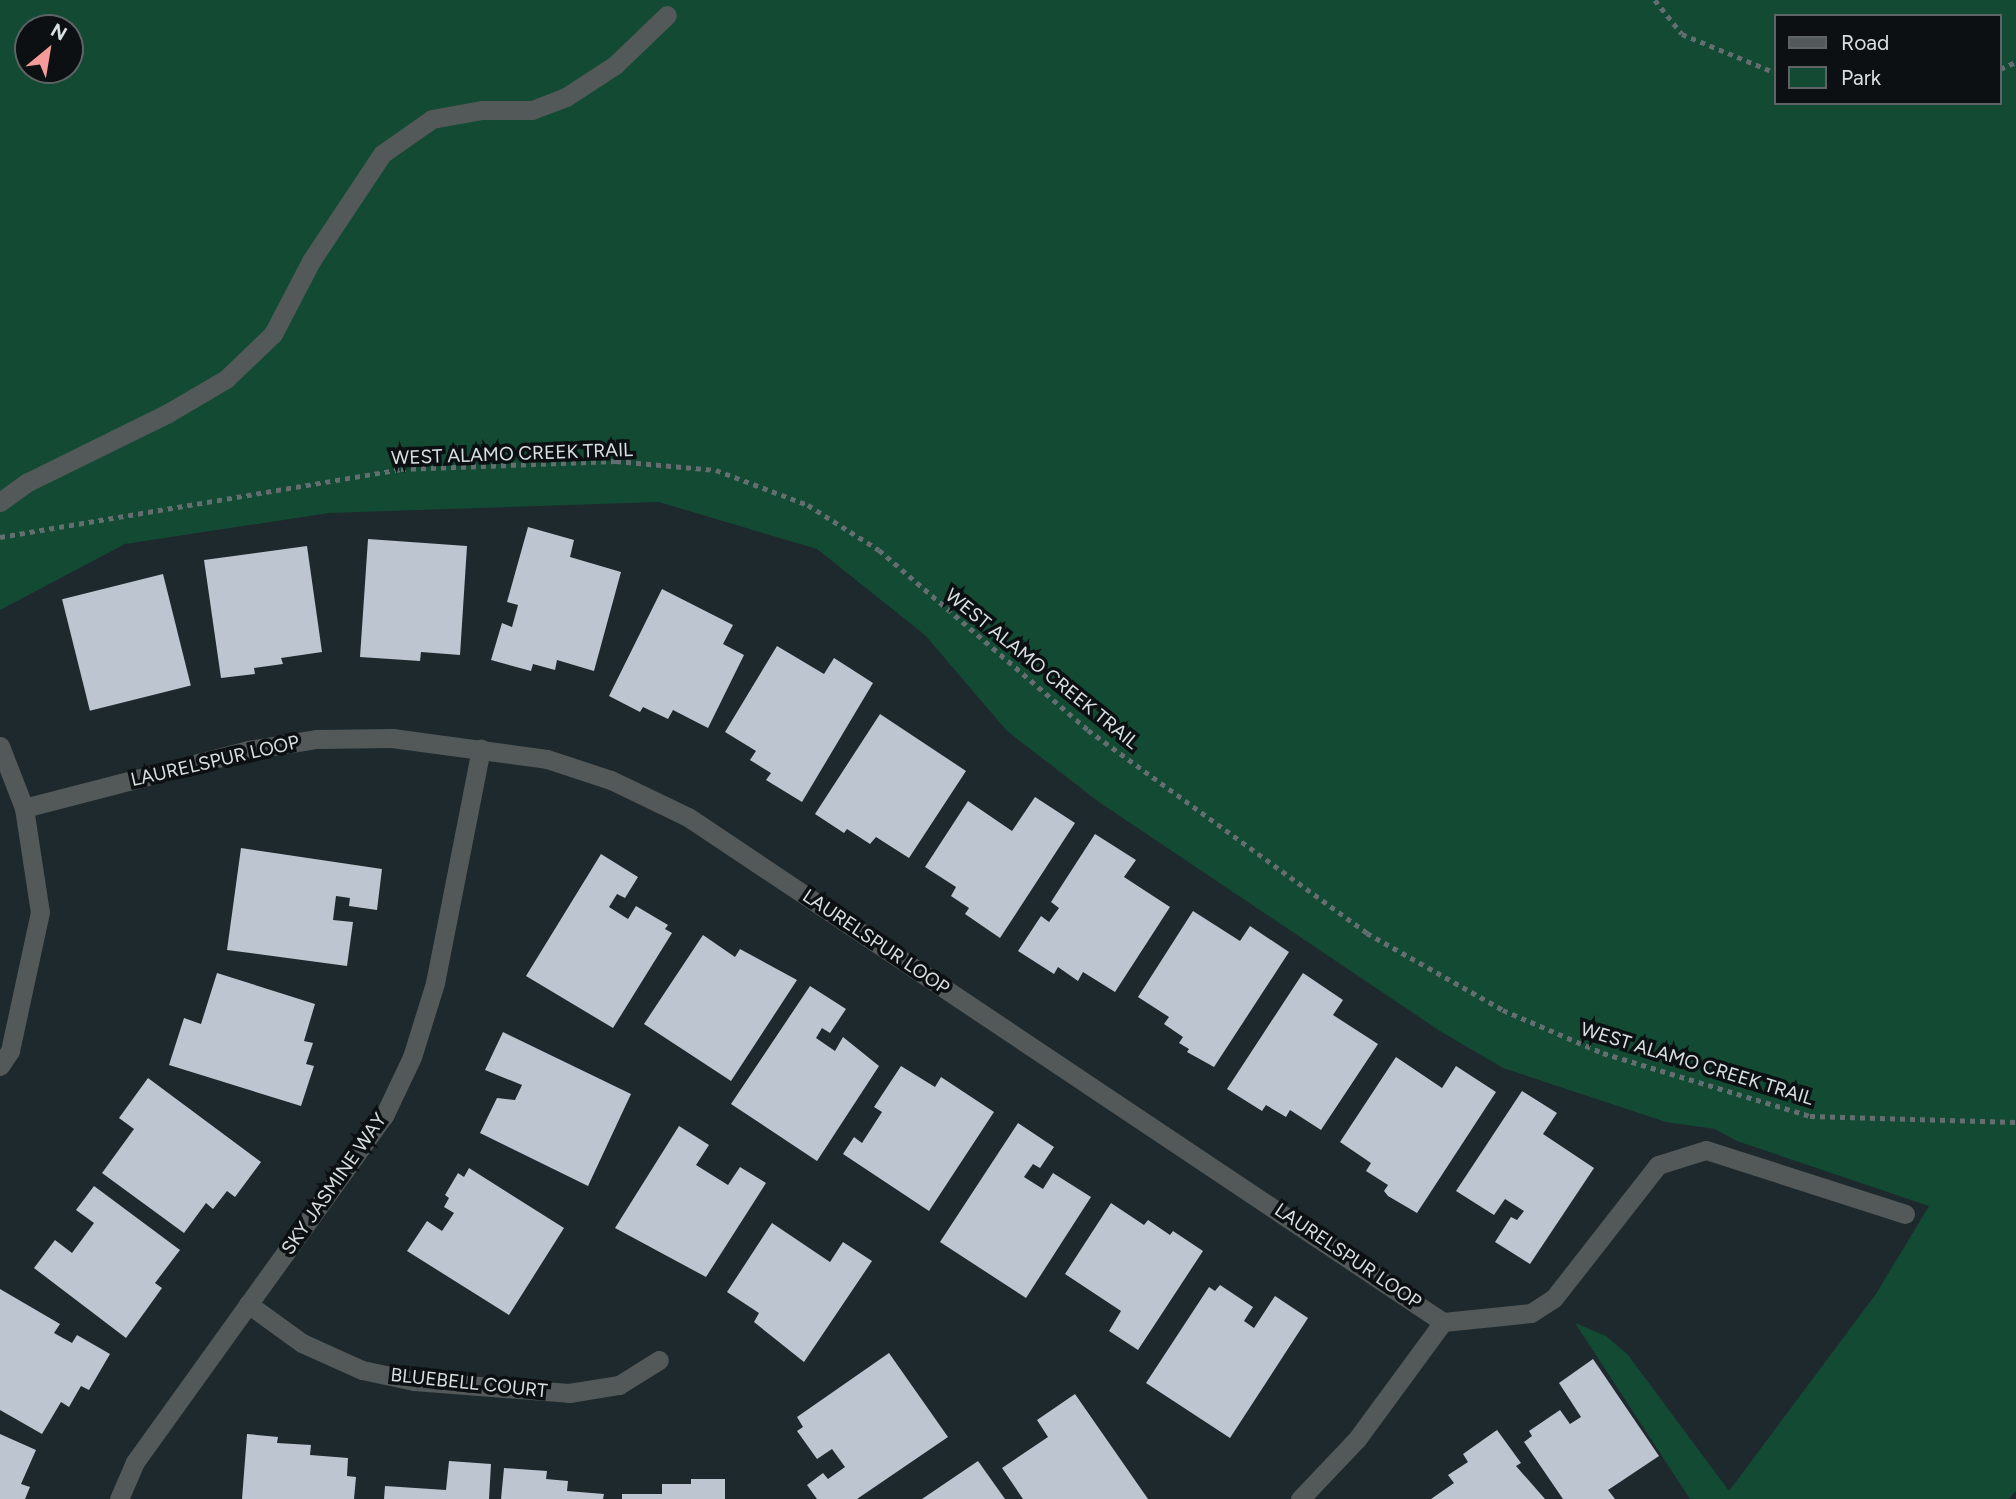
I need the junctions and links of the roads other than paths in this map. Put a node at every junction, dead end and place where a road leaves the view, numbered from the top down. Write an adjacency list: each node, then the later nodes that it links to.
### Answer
1 (667, 15): 2 (street)
2 (0, 502)
3 (0, 746): 5 (street)
4 (481, 748): 5 (street, LAURELSPUR LOOP); 8 (street, SKY JASMINE WAY); 9 (street, LAURELSPUR LOOP)
5 (24, 808): 6 (street)
6 (0, 1066)
7 (1905, 1214): 9 (street)
8 (248, 1304): 10 (street, BLUEBELL COURT); 11 (street, SKY JASMINE WAY)
9 (1443, 1322): 12 (street)
10 (659, 1360)
11 (119, 1499)
12 (1300, 1499)

